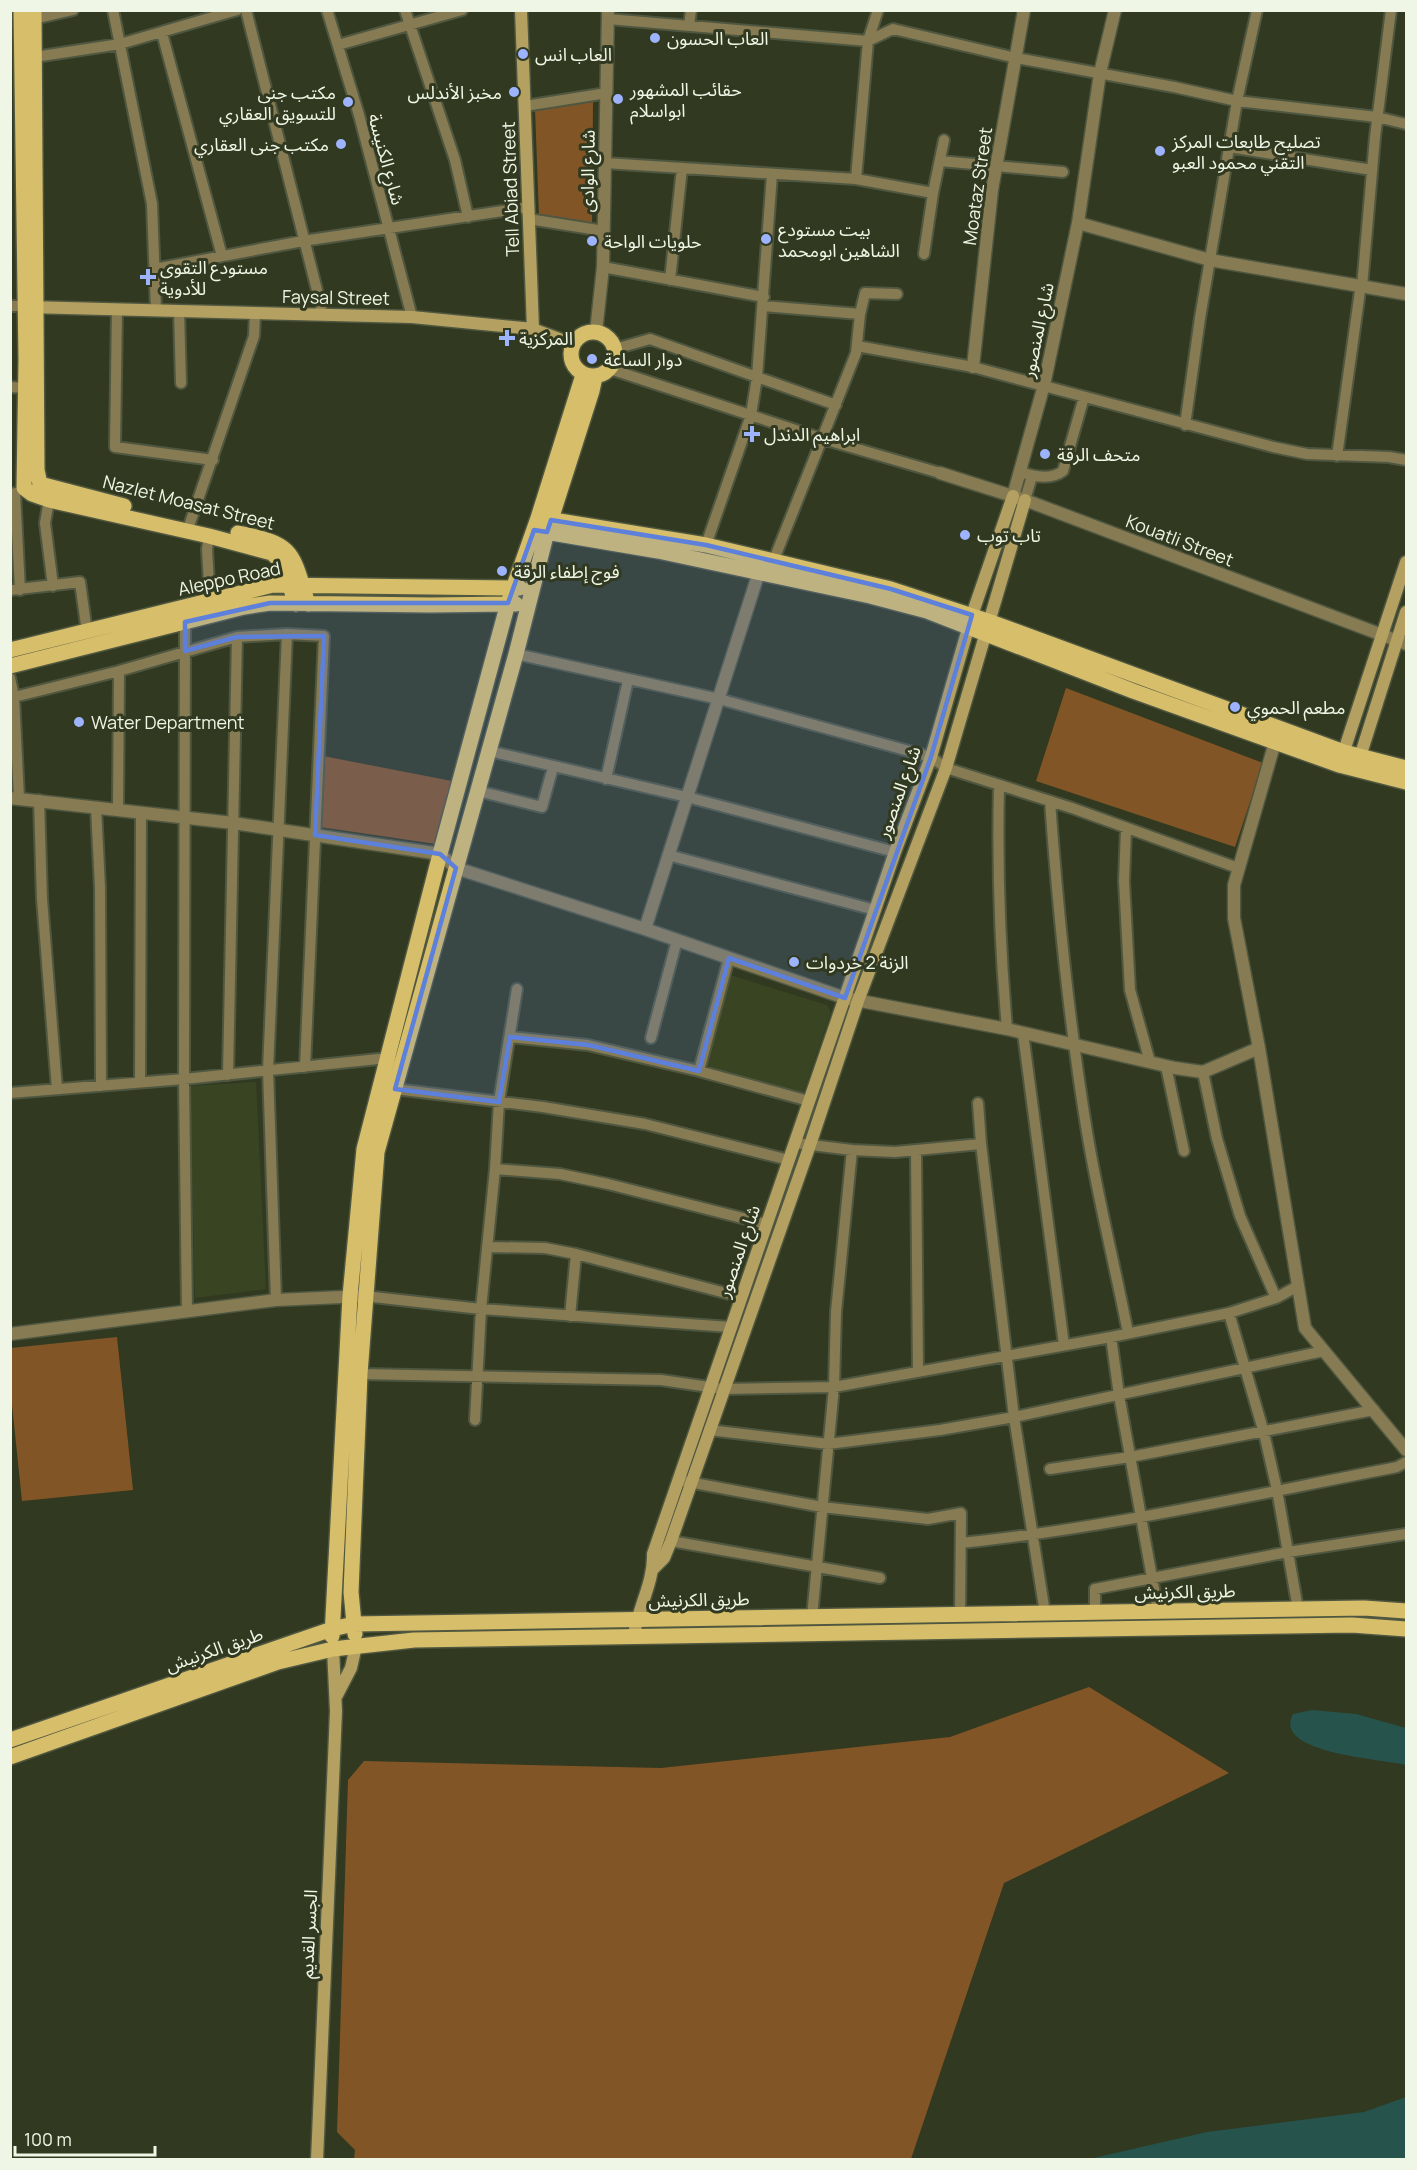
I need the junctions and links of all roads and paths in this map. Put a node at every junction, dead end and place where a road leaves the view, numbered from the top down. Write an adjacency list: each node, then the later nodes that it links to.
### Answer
1 (73, 10): 15 (street)
2 (113, 10): 21 (street)
3 (237, 10): 19 (street)
4 (246, 10): 48 (street)
5 (327, 10): 22 (street, شارع الكنيسة)
6 (405, 10): 17 (street)
7 (462, 10): 17 (street)
8 (521, 10): 28 (main road, Tell Abiad Street)
9 (691, 10): 18 (street)
10 (878, 10): 20 (street)
11 (1024, 10): 24 (street, Moataz Street)
12 (1114, 10): 25 (street, شارع المنصور)
13 (1257, 10): 27 (street)
14 (1391, 10): 29 (street)
15 (30, 13): 23 (main road)
16 (608, 15): 18 (street); 26 (street, شارع الوادى)
17 (409, 24): 22 (street); 44 (street)
18 (689, 26): 20 (street)
19 (162, 33): 21 (street); 50 (street)
20 (868, 41): 24 (street); 41 (street)
21 (120, 44): 23 (street); 53 (street)
22 (338, 45): 46 (street, شارع الكنيسة)
23 (29, 58): 31 (main road); 59 (main road)
24 (1016, 58): 25 (street); 36 (street, Moataz Street)
25 (1100, 73): 27 (street); 45 (street, شارع المنصور)
26 (607, 93): 28 (street); 35 (street, شارع الوادى)
27 (1237, 101): 29 (street); 33 (street)
28 (525, 106): 43 (main road, Tell Abiad Street)
29 (1377, 117): 30 (street); 38 (street)
30 (1407, 124)
31 (16, 140): 59 (main road)
32 (944, 140): 34 (street)
33 (1229, 147): 38 (street); 51 (street)
34 (940, 161): 36 (street); 42 (street)
35 (605, 163): 37 (street); 47 (street, شارع الوادى)
36 (996, 166): 39 (street); 72 (street, Moataz Street)
37 (682, 168): 40 (street); 54 (street)
38 (1371, 170): 55 (street)
39 (1063, 172)
40 (772, 174): 41 (street); 58 (street)
41 (856, 179): 42 (street)
42 (933, 193): 49 (street)
43 (529, 213): 44 (street); 47 (street); 67 (main road, Tell Abiad Street)
44 (468, 217): 46 (street)
45 (1078, 223): 51 (street); 77 (street, شارع المنصور)
46 (389, 228): 48 (street); 66 (street, شارع الكنيسة)
47 (604, 231): 52 (street, شارع الوادى)
48 (303, 241): 50 (street); 65 (street)
49 (924, 254)
50 (222, 256): 53 (street)
51 (1210, 260): 55 (street); 82 (street)
52 (603, 267): 54 (street); 68 (street, شارع الوادى)
53 (154, 269): 61 (street)
54 (670, 279): 58 (street)
55 (1362, 287): 57 (street); 84 (street)
56 (897, 294): 64 (street)
57 (1407, 294)
58 (764, 301): 64 (street); 75 (street)
59 (23, 306): 60 (main road, Faysal Street); 78 (main road); 89 (main road)
60 (117, 309): 61 (main road, Faysal Street); 85 (street)
61 (156, 310): 62 (main road, Faysal Street)
62 (179, 311): 63 (main road, Faysal Street); 76 (street)
63 (255, 314): 65 (main road, Faysal Street); 85 (street)
64 (860, 314): 70 (street)
65 (320, 315): 66 (main road, Faysal Street)
66 (412, 317): 67 (main road, Faysal Street)
67 (533, 329): 69 (main road, Faysal Street)
68 (596, 332): 69 (main road); 71 (main road)
69 (573, 344): 74 (main road)
70 (857, 346): 72 (street); 80 (street)
71 (615, 349): 73 (main road); 75 (street)
72 (973, 368): 77 (street)
73 (610, 369): 74 (main road); 81 (street)
74 (589, 376): 94 (main road)
75 (758, 377): 80 (street); 81 (street)
76 (181, 382)
77 (1044, 385): 79 (street); 88 (street, شارع المنصور)
78 (18, 388): 90 (main road)
79 (1084, 396): 82 (street); 88 (street)
80 (836, 405): 83 (street)
81 (751, 415): 83 (street); 96 (street)
82 (1185, 425): 84 (street)
83 (823, 439): 87 (street); 97 (street)
84 (1337, 456): 86 (street)
85 (213, 460): 93 (street)
86 (1407, 460)
87 (940, 473): 91 (street, Kouatli Street)
88 (1027, 474): 91 (street, شارع المنصور)
89 (40, 484): 90 (street, Nazlet Moasat Street); 93 (main road, Nazlet Moasat Street)
90 (16, 491): 92 (main road, Nazlet Moasat Street); 103 (street)
91 (1019, 498): 109 (main road, شارع المنصور); 111 (main road, شارع المنصور); 115 (street, Kouatli Street)
92 (49, 500): 95 (main road, Nazlet Moasat Street); 101 (street)
93 (190, 523): 100 (main road, Nazlet Moasat Street)
94 (543, 525): 96 (main road); 99 (main road); 102 (main road); 104 (main road)
95 (209, 536): 100 (main road, Nazlet Moasat Street); 105 (street)
96 (706, 545): 97 (main road)
97 (773, 562): 109 (main road)
98 (1407, 562): 115 (main road)
99 (759, 572): 109 (main road); 125 (street)
100 (296, 584): 102 (main road, Aleppo Road); 105 (main road, Aleppo Road); 107 (main road, Nazlet Moasat Street)
101 (53, 586): 103 (street); 112 (street)
102 (513, 588): 104 (main road, Aleppo Road); 106 (main road)
103 (15, 590)
104 (530, 597): 106 (main road, Aleppo Road); 119 (main road)
105 (210, 601): 112 (main road, Aleppo Road)
106 (508, 603): 107 (main road, Aleppo Road); 151 (main road)
107 (302, 604): 110 (main road, Aleppo Road)
108 (1407, 612): 116 (main road)
109 (970, 621): 111 (main road); 128 (main road, شارع المنصور)
110 (185, 622): 118 (street); 120 (main road, Aleppo Road)
111 (986, 627): 126 (main road); 129 (main road); 132 (main road, شارع المنصور)
112 (87, 632): 117 (main road, Aleppo Road)
113 (287, 634): 114 (street); 148 (street); 149 (street)
114 (237, 637): 118 (street); 146 (street)
115 (1383, 637): 116 (street, Kouatli Street); 129 (main road)
116 (1402, 643): 130 (main road)
117 (10, 651)
118 (185, 651): 121 (street); 145 (street)
119 (516, 654): 123 (street); 127 (main road)
120 (10, 666)
121 (119, 670): 124 (street); 143 (street)
122 (10, 678): 124 (street)
123 (628, 680): 125 (street); 134 (street)
124 (14, 697): 139 (street)
125 (719, 699): 128 (street); 138 (street)
126 (1275, 742): 129 (main road); 154 (street)
127 (489, 751): 131 (street); 137 (main road)
128 (931, 758): 132 (street); 150 (main road, شارع المنصور)
129 (1342, 758): 130 (main road)
130 (1358, 763): 133 (main road); 135 (main road)
131 (553, 767): 134 (street); 137 (street)
132 (946, 768): 136 (street); 161 (main road, شارع المنصور)
133 (1407, 768)
134 (606, 779): 138 (street)
135 (1407, 782)
136 (999, 786): 141 (street); 162 (street)
137 (478, 791): 153 (main road)
138 (687, 797): 150 (street); 152 (street)
139 (15, 798): 140 (street)
140 (39, 800): 142 (street); 180 (street)
141 (1050, 801): 147 (street); 166 (street)
142 (96, 807): 143 (street); 179 (street)
143 (118, 810): 144 (street)
144 (141, 814): 145 (street); 178 (street)
145 (186, 819): 146 (street); 177 (street)
146 (233, 823): 148 (street); 176 (street)
147 (1126, 829): 154 (street); 169 (street)
148 (278, 830): 149 (street); 173 (street)
149 (315, 835): 151 (street); 171 (street)
150 (895, 852): 155 (main road, شارع المنصور)
151 (440, 854): 153 (street); 168 (main road)
152 (669, 855): 155 (street); 156 (street)
153 (456, 868): 156 (street); 172 (main road)
154 (1238, 868): 167 (street)
155 (875, 910): 160 (main road, شارع المنصور)
156 (645, 929): 157 (street)
157 (677, 940): 158 (street); 165 (street)
158 (729, 958): 160 (street); 174 (street)
159 (517, 989): 164 (street)
160 (844, 998): 161 (street); 183 (main road, شارع المنصور)
161 (858, 1001): 162 (street); 188 (main road, شارع المنصور)
162 (1006, 1029): 163 (street)
163 (1023, 1033): 166 (street); 210 (street)
164 (510, 1037): 174 (street); 184 (street)
165 (651, 1038)
166 (1074, 1044): 169 (street); 207 (street)
167 (1259, 1048): 175 (street); 197 (street)
168 (388, 1058): 171 (street); 172 (street); 198 (main road)
169 (1150, 1062): 170 (street)
170 (1166, 1066): 175 (street); 191 (street)
171 (305, 1067): 173 (street)
172 (401, 1067): 181 (main road)
173 (268, 1070): 176 (street); 201 (street)
174 (699, 1071): 183 (street)
175 (1203, 1072): 200 (street)
176 (228, 1075): 177 (street)
177 (184, 1079): 178 (street); 203 (street)
178 (140, 1082): 179 (street)
179 (101, 1086): 180 (street)
180 (57, 1089): 182 (street)
181 (394, 1089): 184 (street); 198 (main road)
182 (10, 1093)
183 (809, 1101): 186 (main road, شارع المنصور)
184 (499, 1102): 192 (street); 193 (street)
185 (978, 1103): 187 (street)
186 (795, 1143): 188 (street); 192 (main road, شارع المنصور)
187 (981, 1144): 190 (street); 212 (street)
188 (810, 1145): 189 (street); 219 (main road, شارع المنصور)
189 (852, 1150): 190 (street); 218 (street)
190 (916, 1150): 214 (street)
191 (1184, 1151)
192 (789, 1160): 194 (main road, شارع المنصور)
193 (495, 1169): 194 (street); 195 (street)
194 (766, 1224): 199 (main road, شارع المنصور)
195 (487, 1247): 196 (street); 202 (street)
196 (576, 1254): 199 (street); 205 (street)
197 (1298, 1286): 200 (street); 211 (street)
198 (357, 1296): 201 (street); 202 (street); 215 (main road); 254 (main road)
199 (741, 1297): 206 (main road, شارع المنصور)
200 (1276, 1298): 204 (street)
201 (276, 1300): 203 (street)
202 (481, 1309): 205 (street); 216 (street)
203 (187, 1311): 208 (street)
204 (1229, 1313): 207 (street); 213 (street)
205 (570, 1316): 206 (street)
206 (730, 1327): 217 (main road, شارع المنصور)
207 (1128, 1333): 209 (street)
208 (10, 1334)
209 (1111, 1337): 210 (street); 220 (street)
210 (1064, 1345): 212 (street)
211 (1324, 1351): 213 (street); 221 (street)
212 (1007, 1356): 214 (street); 222 (street)
213 (1245, 1368): 220 (street); 225 (street)
214 (918, 1372): 218 (street)
215 (360, 1374): 216 (street); 253 (main road)
216 (478, 1376): 217 (street); 223 (street)
217 (710, 1386): 219 (street); 231 (main road, شارع المنصور)
218 (834, 1387): 219 (street); 226 (street)
219 (723, 1389): 224 (main road, شارع المنصور)
220 (1119, 1395): 222 (street); 228 (street)
221 (1374, 1410): 225 (street); 227 (street)
222 (1014, 1417): 226 (street); 236 (street)
223 (475, 1420)
224 (708, 1431): 226 (street); 231 (main road, شارع المنصور)
225 (1264, 1432): 228 (street); 232 (street)
226 (828, 1444): 233 (street)
227 (1407, 1450)
228 (1130, 1457): 230 (street); 234 (street)
229 (1407, 1462): 232 (street)
230 (1050, 1469)
231 (684, 1482): 233 (street); 237 (main road, شارع المنصور); 241 (main road, شارع المنصور)
232 (1277, 1490): 234 (street); 239 (street)
233 (822, 1507): 238 (street); 240 (street)
234 (1141, 1517): 236 (street); 242 (street)
235 (1407, 1534): 239 (street)
236 (1034, 1536): 238 (street); 248 (street)
237 (671, 1541): 240 (street); 241 (main road, شارع المنصور)
238 (961, 1543): 249 (street)
239 (1288, 1552): 242 (street); 244 (street)
240 (817, 1567): 243 (street); 250 (street)
241 (654, 1569): 251 (main road, شارع المنصور)
242 (1152, 1577): 245 (street); 247 (street)
243 (880, 1578)
244 (1298, 1609): 245 (main road, طريق الكرنيش); 246 (main road, طريق الكرنيش)
245 (1158, 1611): 247 (main road, طريق الكرنيش)
246 (1407, 1611)
247 (1095, 1612): 248 (main road, طريق الكرنيش)
248 (1046, 1613): 249 (main road, طريق الكرنيش)
249 (960, 1614): 250 (main road, طريق الكرنيش)
250 (813, 1617): 251 (main road, طريق الكرنيش)
251 (636, 1620): 252 (main road, طريق الكرنيش); 256 (main road, شارع المنصور)
252 (557, 1621): 253 (main road, طريق الكرنيش); 257 (main road)
253 (354, 1624): 254 (main road, طريق الكرنيش); 258 (main road)
254 (332, 1629): 259 (main road); 261 (main road, طريق الكرنيش)
255 (1407, 1629): 256 (main road, طريق الكرنيش)
256 (634, 1635): 257 (main road, طريق الكرنيش)
257 (555, 1637): 258 (main road, طريق الكرنيش)
258 (356, 1646): 259 (main road, طريق الكرنيش); 260 (main road)
259 (333, 1649): 260 (main road, الجسر القديم); 262 (main road, طريق الكرنيش)
260 (336, 1696): 263 (main road, الجسر القديم)
261 (10, 1740)
262 (10, 1757)
263 (316, 2160)

